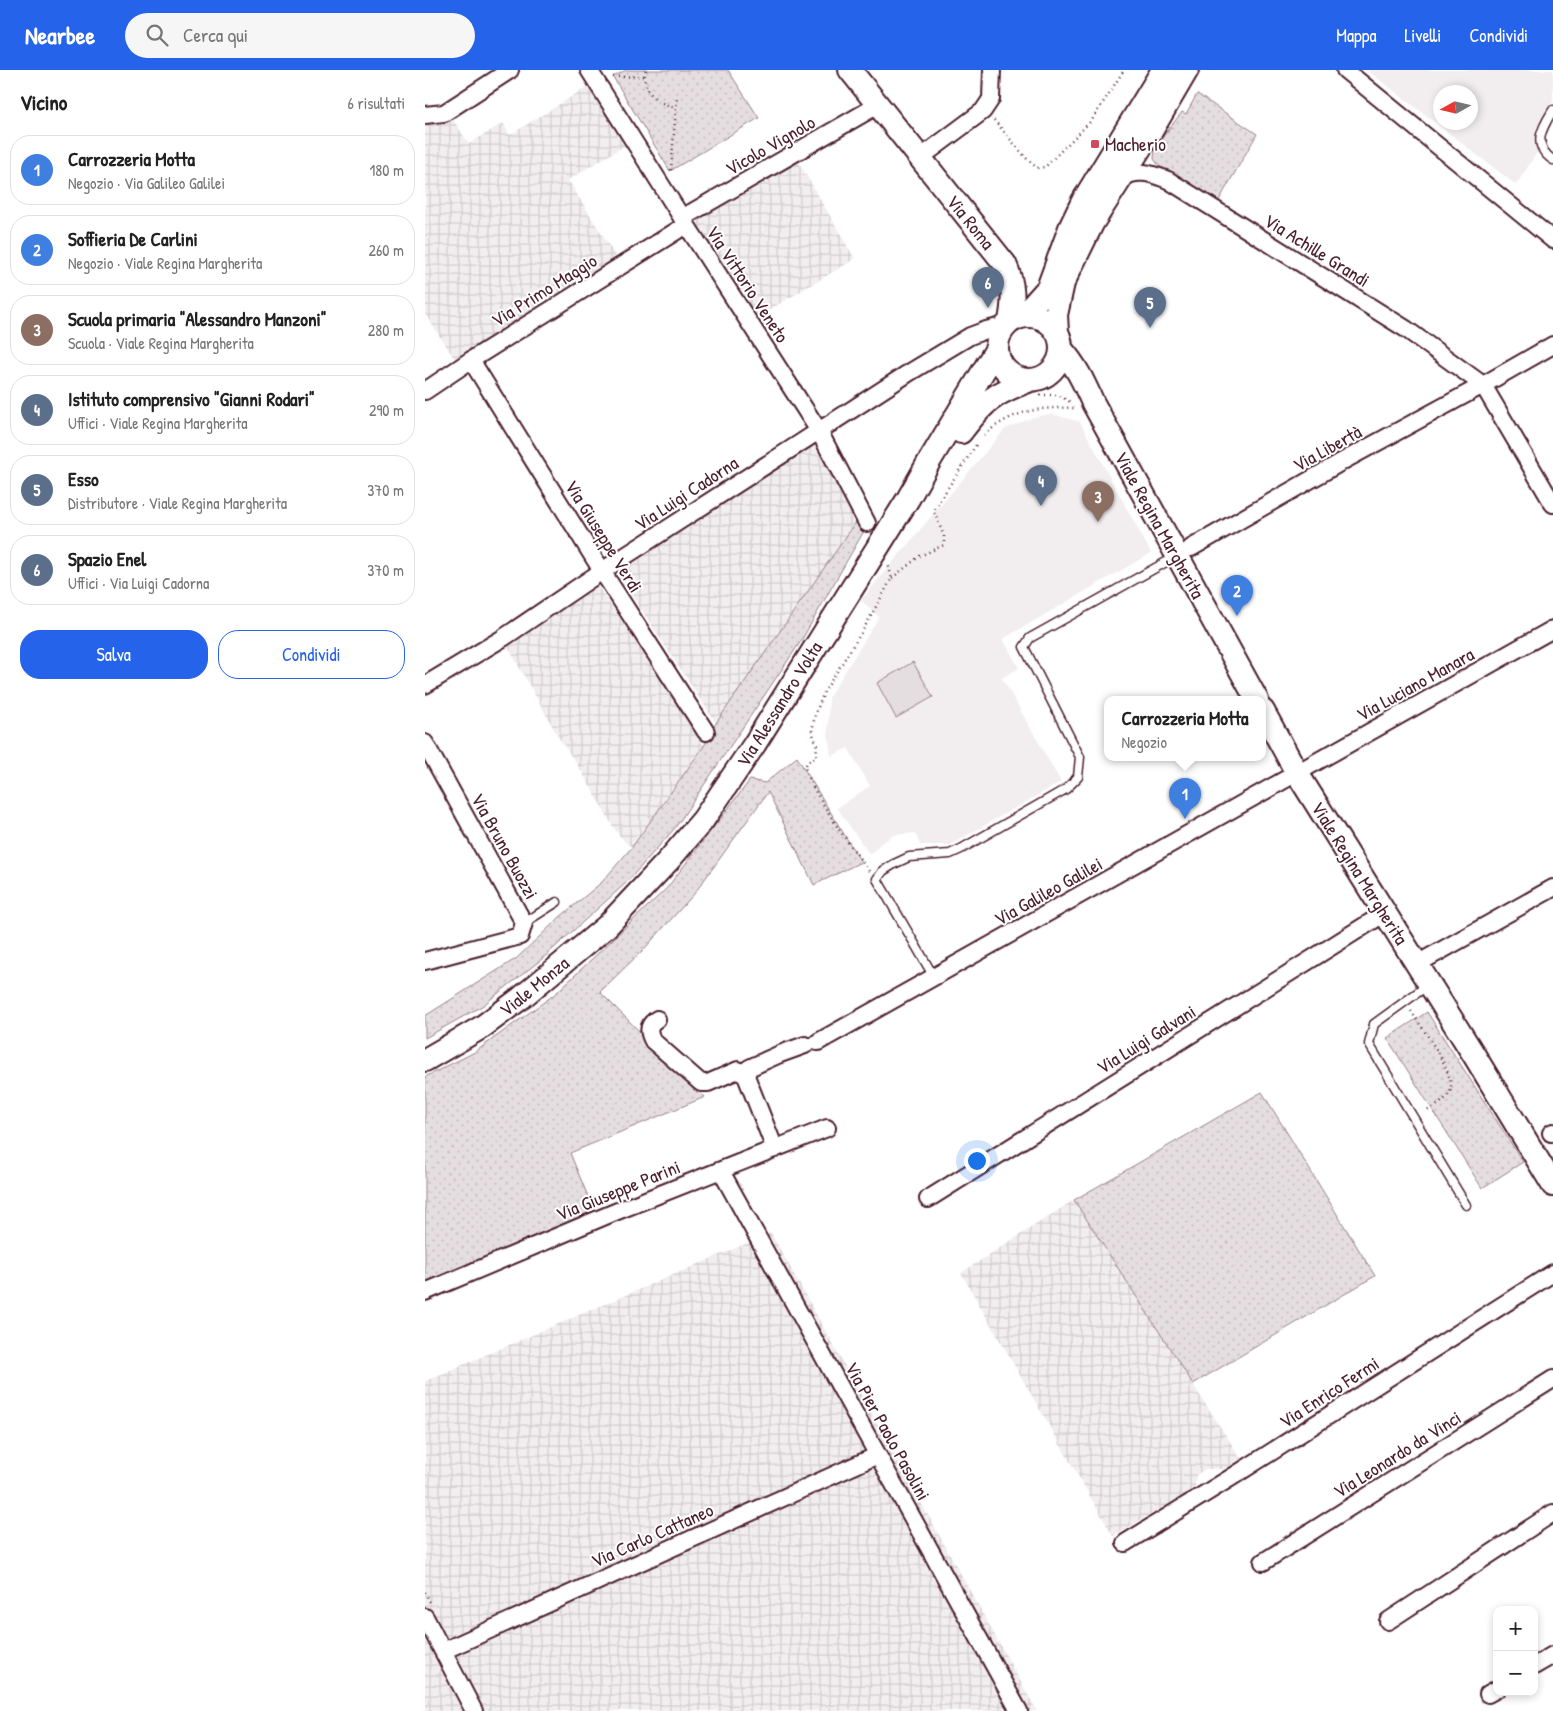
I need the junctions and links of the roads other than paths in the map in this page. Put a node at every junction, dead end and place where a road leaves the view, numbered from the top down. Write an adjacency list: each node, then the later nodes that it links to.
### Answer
1 (510, 70): 10 (street)
2 (850, 70): 8 (main road, Via Roma)
3 (992, 70): 11 (street)
4 (1163, 70): 16 (main road)
5 (1187, 70): 13 (main road)
6 (1345, 70): 15 (street)
7 (591, 74): 14 (street, Via Vittorio Veneto)
8 (878, 106): 11 (main road, Via Roma); 14 (street, Vicolo Vignolo)
9 (1553, 110): 12 (lane)
10 (425, 115)
11 (920, 158): 16 (main road, Via Roma)
12 (1553, 160)
13 (1122, 178): 18 (main road); 23 (street, Via Achille Grandi)
14 (684, 222): 21 (street, Via Primo Maggio); 26 (street, Via Vittorio Veneto)
15 (1553, 240)
16 (1014, 321): 17 (street, Via Luigi Cadorna); 18 (main road); 20 (main road)
17 (970, 336): 20 (street); 26 (street, Via Luigi Cadorna)
18 (1059, 341): 22 (main road); 25 (main road, Viale Regina Margherita)
19 (1553, 345): 23 (street, Via Libertà)
20 (996, 349): 22 (main road); 27 (main road, Via Alessandro Volta)
21 (471, 360): 24 (street, Via Primo Maggio); 31 (street, Via Giuseppe Verdi)
22 (1037, 384): 25 (main road, Viale Regina Margherita); 27 (main road, Via Alessandro Volta)
23 (1483, 385): 28 (street); 30 (street, Via Libertà)
24 (425, 391)
25 (1093, 403): 30 (main road, Viale Regina Margherita)
26 (819, 431): 29 (street, Via Vittorio Veneto); 31 (street, Via Luigi Cadorna)
27 (908, 499): 40 (main road, Via Alessandro Volta)
28 (1553, 504)
29 (867, 523)
30 (1184, 552): 34 (main road, Viale Regina Margherita); 46 (lane)
31 (602, 571): 33 (street, Via Luigi Cadorna); 36 (street, Via Giuseppe Verdi)
32 (1553, 629): 38 (street, Via Luciano Manara)
33 (425, 685)
34 (1255, 696)
35 (1266, 716): 38 (main road, Viale Regina Margherita)
36 (706, 732)
37 (425, 743): 43 (street, Via Bruno Buozzi)
38 (1297, 773): 42 (main road, Viale Regina Margherita); 46 (street, Via Galileo Galilei)
39 (1553, 888): 45 (street)
40 (635, 899): 49 (main road, Viale Monza)
41 (557, 902): 43 (lane)
42 (1385, 913): 45 (main road, Viale Regina Margherita); 55 (street, Via Luigi Galvani)
43 (524, 923): 44 (street, Via Bruno Buozzi)
44 (425, 961)
45 (1417, 964): 47 (main road, Viale Regina Margherita)
46 (934, 977): 50 (street, Via Galileo Galilei)
47 (1429, 984): 54 (main road, Viale Regina Margherita); 56 (lane)
48 (657, 1019): 50 (street)
49 (425, 1060)
50 (746, 1076): 52 (street)
51 (827, 1128): 52 (street, Via Giuseppe Parini)
52 (775, 1149): 53 (street, Via Giuseppe Parini)
53 (721, 1171): 58 (street, Via Giuseppe Parini); 60 (street, Via Pier Paolo Pasolini)
54 (1553, 1185)
55 (928, 1199)
56 (1466, 1205)
57 (1553, 1273): 62 (street, Via Enrico Fermi)
58 (425, 1292)
59 (1553, 1379): 63 (street, Via Leonardo da Vinci)
60 (878, 1455): 66 (street, Via Carlo Cattaneo); 70 (street, Via Pier Paolo Pasolini)
61 (1553, 1513): 65 (street)
62 (1125, 1543)
63 (1263, 1562)
64 (425, 1617): 66 (street)
65 (1388, 1621)
66 (443, 1651): 69 (street)
67 (1553, 1655): 68 (street)
68 (1538, 1664)
69 (474, 1711)
70 (1019, 1711)

